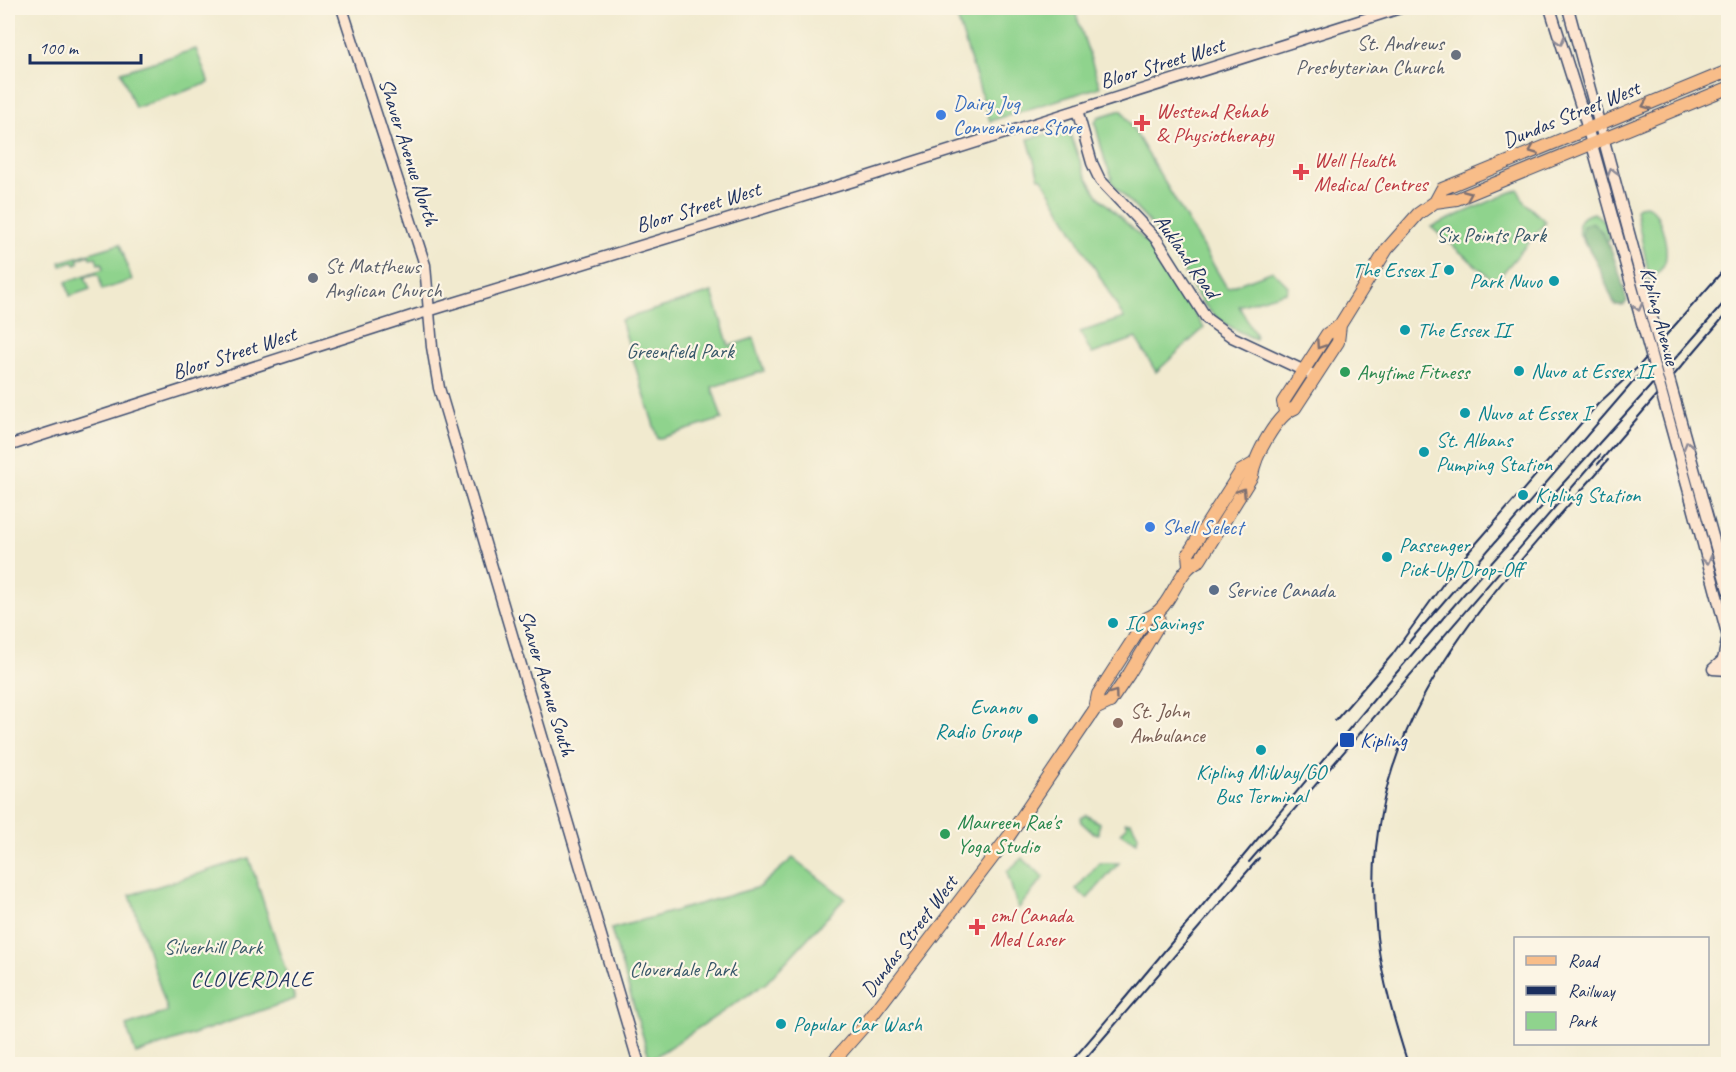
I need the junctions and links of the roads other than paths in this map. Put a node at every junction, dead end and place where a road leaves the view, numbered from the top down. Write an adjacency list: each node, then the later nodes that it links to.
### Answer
1 (342, 8): 14 (main road, Shaver Avenue North)
2 (1400, 8): 7 (main road, Bloor Street West)
3 (1550, 8): 9 (main road, Kipling Avenue, one-way to 9)
4 (1568, 8): 8 (main road, Kipling Avenue)
5 (1728, 71): 8 (main road, Dundas Street West, one-way to 8)
6 (1728, 88): 10 (main road, Dundas Street West)
7 (1077, 110): 14 (main road, Bloor Street West); 16 (main road, Aukland Road)
8 (1599, 123): 9 (main road, Dundas Street West); 10 (main road, Kipling Avenue)
9 (1587, 128): 11 (main road, Kipling Avenue); 12 (main road, Dundas Street West, one-way to 12)
10 (1604, 139): 11 (main road, Dundas Street West); 13 (main road, Kipling Avenue, one-way to 10)
11 (1592, 144): 12 (main road, Dundas Street West, one-way to 11); 13 (main road, Kipling Avenue)
12 (1435, 202): 15 (main road, Dundas Street West)
13 (1636, 281): 20 (main road, Kipling Avenue, bridge)
14 (430, 311): 19 (main road, Bloor Street West); 24 (main road, Shaver Avenue South)
15 (1340, 325): 16 (main road, Dundas Street West, one-way to 16); 17 (main road, Dundas Street West)
16 (1304, 369): 17 (main road, Aukland Road); 18 (main road, Dundas Street West)
17 (1316, 377): 18 (main road, Dundas Street West)
18 (1285, 411): 25 (main road, Dundas Street West)
19 (8, 446)
20 (1697, 502): 21 (main road, Kipling Avenue); 22 (main road, Kipling Avenue, one-way to 22)
21 (1728, 590)
22 (1728, 636): 23 (main road)
23 (1728, 670)
24 (639, 1065)
25 (831, 1065)

